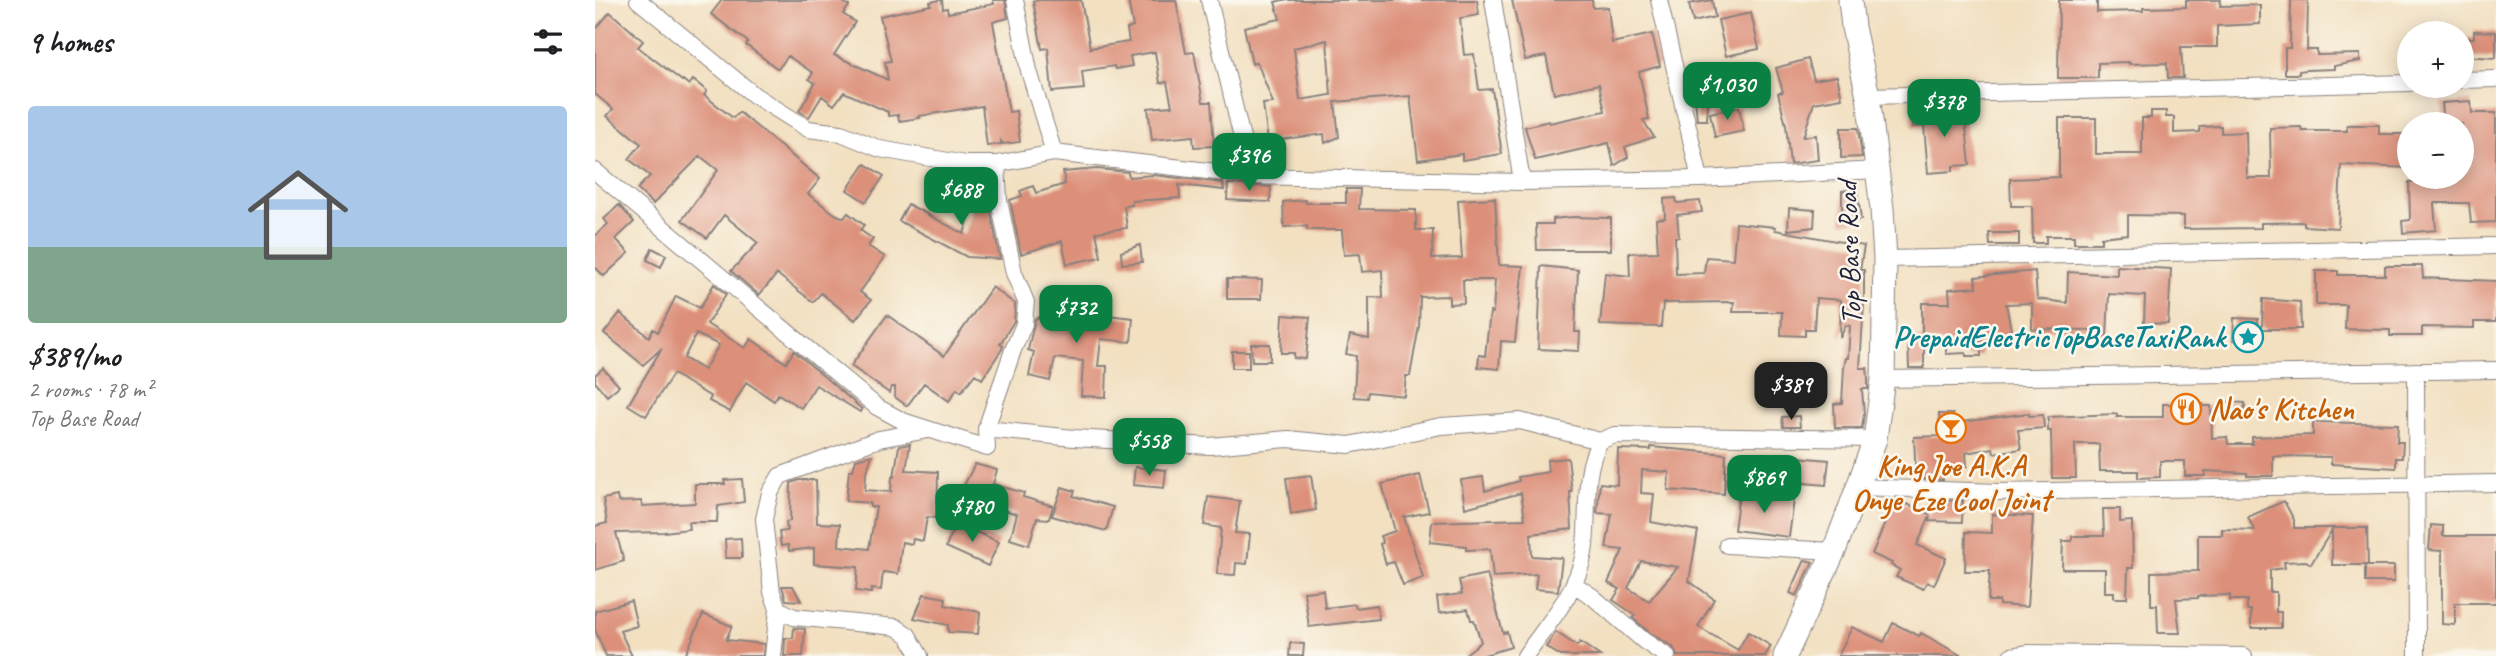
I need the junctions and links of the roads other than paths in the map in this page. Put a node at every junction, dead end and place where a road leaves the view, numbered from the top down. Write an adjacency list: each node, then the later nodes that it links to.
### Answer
1 (638, 0): 12 (street)
2 (1015, 0): 11 (street)
3 (1209, 0): 15 (street)
4 (1493, 0): 17 (street)
5 (1659, 0): 16 (street)
6 (1850, 0): 10 (street, Top Base Road)
7 (2496, 79): 8 (street)
8 (2474, 80)
9 (2397, 83): 10 (street)
10 (1868, 96): 13 (street, Top Base Road)
11 (1054, 153): 12 (street); 15 (street)
12 (997, 164): 24 (street)
13 (1878, 170): 16 (street); 19 (street, Top Base Road)
14 (595, 171): 23 (street)
15 (1251, 176): 17 (street)
16 (1700, 178): 17 (street)
17 (1522, 182)
18 (2496, 246): 19 (street)
19 (1885, 259): 22 (street, Top Base Road)
20 (2496, 370): 21 (street)
21 (2416, 371): 22 (street); 28 (street)
22 (1883, 379): 25 (street, Top Base Road)
23 (931, 429): 24 (street); 33 (street)
24 (986, 429): 26 (street)
25 (1875, 439): 26 (street); 29 (street, Top Base Road)
26 (1600, 441): 32 (street)
27 (2496, 484): 28 (street)
28 (2417, 485): 29 (street); 41 (street)
29 (1858, 487): 31 (street, Top Base Road)
30 (1727, 545): 31 (street)
31 (1835, 551): 38 (street, Top Base Road)
32 (1574, 585): 36 (street); 37 (street)
33 (778, 609): 34 (street); 35 (street)
34 (773, 656)
35 (920, 656)
36 (1525, 656)
37 (1667, 656)
38 (1785, 656)
39 (2011, 656): 40 (street)
40 (2243, 656)
41 (2417, 656)

